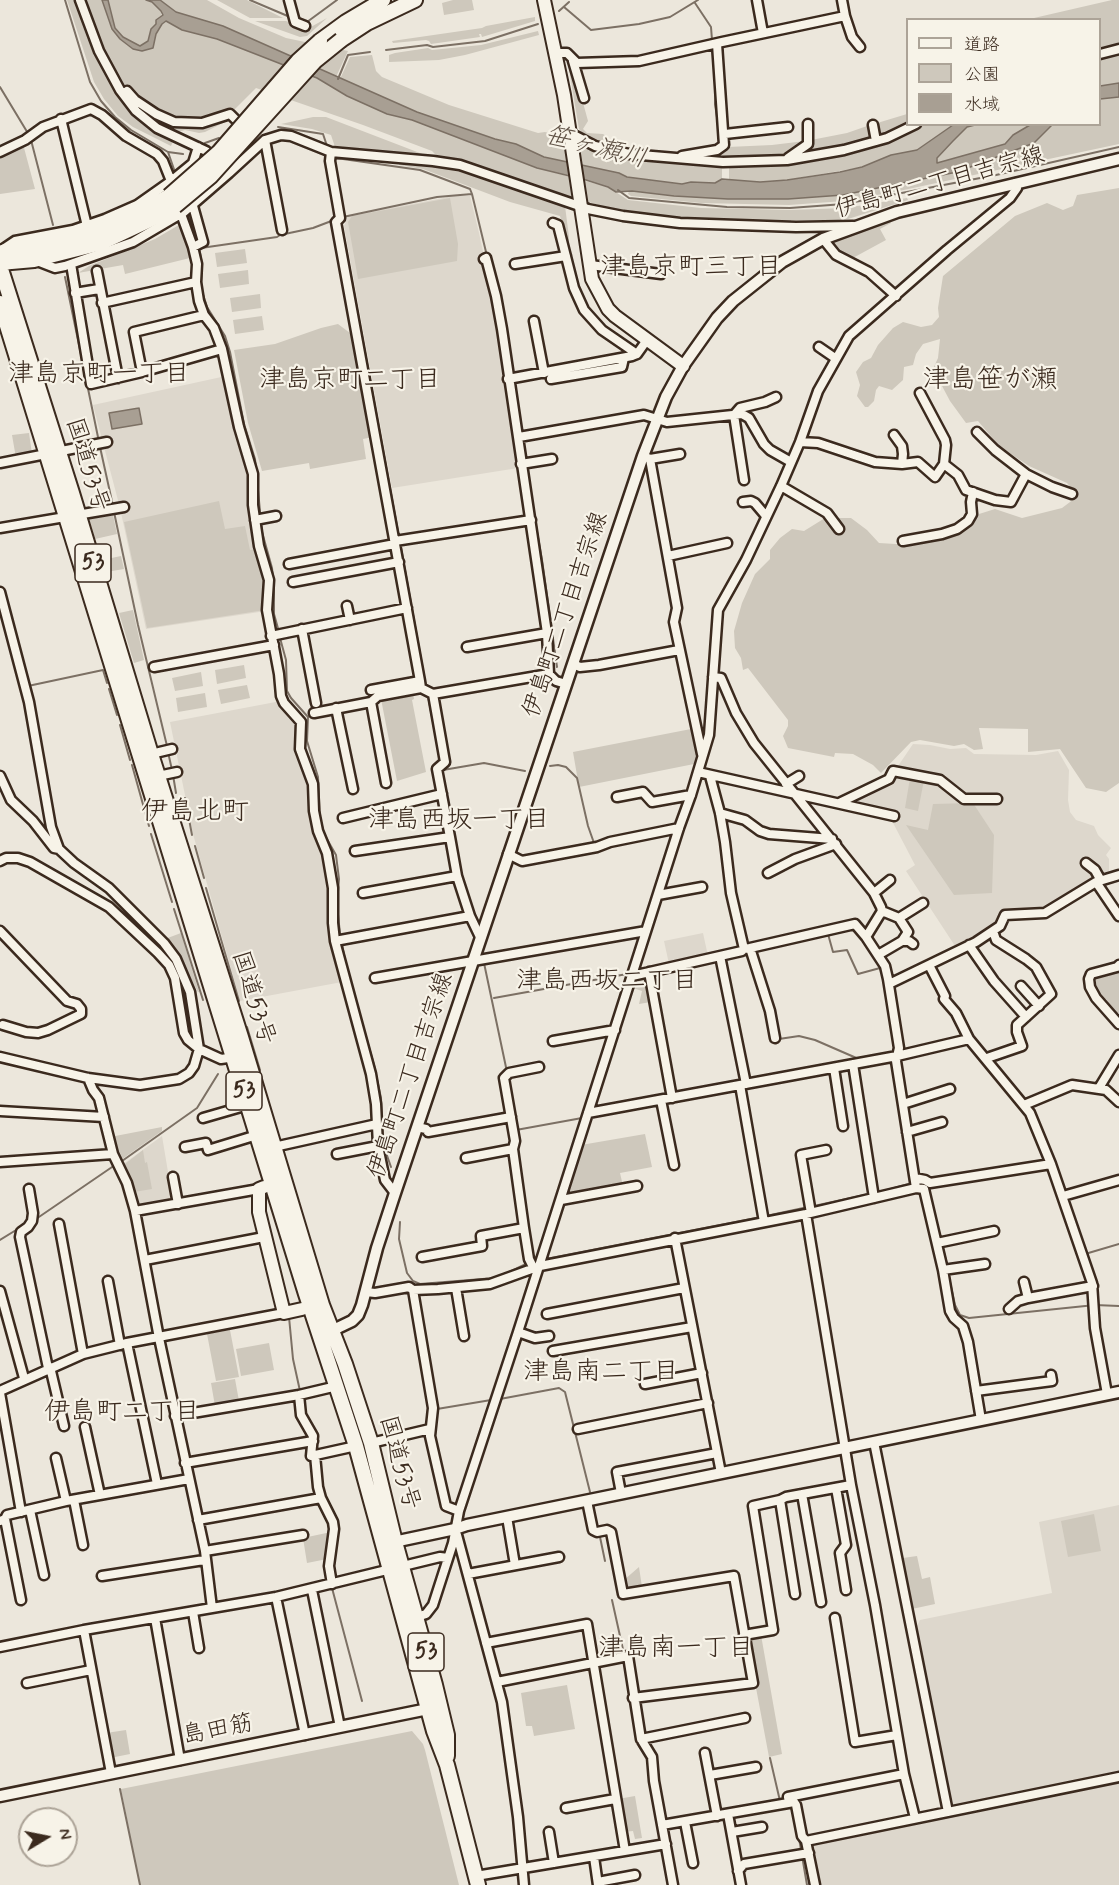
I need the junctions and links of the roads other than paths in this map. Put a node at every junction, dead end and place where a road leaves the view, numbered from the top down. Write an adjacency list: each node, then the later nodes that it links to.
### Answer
1 (81, 0): 17 (street)
2 (289, 0): 9 (street)
3 (383, 0): 39 (highway, 53, bridge)
4 (414, 0): 39 (highway, 53, bridge)
5 (544, 0): 14 (main road)
6 (757, 0): 10 (street)
7 (842, 0): 8 (street)
8 (845, 16): 10 (street); 12 (street)
9 (305, 26)
10 (763, 33): 11 (street)
11 (714, 44): 16 (street); 25 (street)
12 (860, 47)
13 (1119, 49): 15 (street)
14 (556, 53): 16 (street); 26 (main road)
15 (1101, 54)
16 (573, 61): 18 (street)
17 (120, 90): 19 (street); 29 (street)
18 (584, 98)
19 (235, 118)
20 (61, 119): 30 (street); 36 (street); 41 (street)
21 (808, 124): 34 (street)
22 (873, 125): 28 (street)
23 (911, 126): 28 (street)
24 (788, 127): 25 (street)
25 (725, 134): 32 (street)
26 (570, 136): 32 (street); 38 (main road)
27 (265, 140): 31 (street); 35 (street); 43 (street)
28 (876, 141): 34 (street)
29 (198, 147): 35 (street); 36 (street)
30 (0, 152)
31 (331, 152): 38 (street); 109 (street)
32 (666, 158): 34 (street)
33 (1119, 159): 37 (street, 伊島町二丁目吉宗線)
34 (787, 160)
35 (229, 173): 39 (street)
36 (175, 178): 41 (street)
37 (1016, 183): 42 (street, 伊島町二丁目吉宗線); 61 (street)
38 (580, 204): 42 (street); 54 (main road)
39 (182, 207): 45 (street); 45 (street); 46 (highway, 53); 49 (highway, 53); 51 (street)
40 (553, 223): 47 (street)
41 (87, 226): 46 (street)
42 (854, 226): 44 (street, 伊島町二丁目吉宗線)
43 (282, 230)
44 (823, 239): 61 (street); 71 (street, 伊島町二丁目吉宗線)
45 (196, 245): 57 (street)
46 (0, 252)
47 (566, 256): 52 (street); 69 (street)
48 (484, 259): 75 (street)
49 (34, 260): 50 (highway, 53); 51 (street)
50 (17, 263): 53 (highway, 53); 58 (highway)
51 (71, 264): 60 (street)
52 (515, 264)
53 (0, 265): 58 (highway, 53)
54 (590, 265): 56 (street); 66 (main road)
55 (97, 271): 59 (street)
56 (661, 274)
57 (196, 282): 63 (street); 64 (street)
58 (6, 284): 85 (highway, 国道53号 / 53)
59 (99, 290): 60 (street); 63 (street)
60 (75, 293): 74 (street)
61 (896, 296): 70 (street)
62 (0, 303): 85 (highway, 国道53号 / 53)
63 (102, 303): 74 (street)
64 (204, 315): 68 (street); 72 (street)
65 (534, 321): 73 (street)
66 (646, 340): 69 (street); 71 (main road)
67 (819, 347): 70 (street)
68 (222, 349): 72 (street); 104 (street)
69 (637, 354): 73 (street)
70 (835, 358): 83 (street)
71 (683, 366): 79 (street, 伊島町二丁目吉宗線)
72 (142, 372): 74 (street)
73 (547, 376): 75 (street)
74 (118, 378)
75 (508, 379): 82 (street)
76 (920, 393): 93 (street)
77 (776, 397): 78 (street)
78 (734, 415): 79 (street); 89 (street); 95 (street)
79 (656, 419): 82 (street); 87 (street, 伊島町二丁目吉宗線)
80 (977, 432): 94 (street)
81 (894, 435): 92 (street)
82 (519, 437): 91 (street)
83 (800, 442): 89 (street); 92 (street)
84 (101, 443): 85 (street)
85 (52, 453): 90 (street); 101 (highway, 国道53号 / 53)
86 (680, 454): 87 (street)
87 (646, 458): 111 (street); 125 (street, 伊島町二丁目吉宗線)
88 (552, 459): 91 (street)
89 (791, 462): 96 (street)
90 (0, 464)
91 (521, 464): 105 (street)
92 (902, 464): 93 (street)
93 (944, 464): 97 (street)
94 (1026, 474): 97 (street); 98 (street)
95 (744, 480)
96 (781, 486): 103 (street); 107 (street)
97 (973, 492): 108 (street)
98 (1072, 494)
99 (743, 502): 103 (street)
100 (117, 508): 101 (street)
101 (72, 516): 106 (street); 135 (highway, 国道53号 / 53); 156 (highway, 国道53号 / 53)
102 (276, 516): 104 (street)
103 (766, 516): 128 (street)
104 (259, 519): 122 (street)
105 (531, 520): 109 (street); 121 (street)
106 (0, 528)
107 (839, 529)
108 (903, 541)
109 (398, 542): 112 (street); 113 (street)
110 (727, 543): 111 (street)
111 (668, 556): 124 (street)
112 (399, 562): 114 (street); 117 (street)
113 (288, 564)
114 (293, 582)
115 (0, 592): 118 (street)
116 (347, 606): 119 (street)
117 (407, 608): 119 (street); 130 (street)
118 (2, 614): 157 (street)
119 (350, 620): 120 (street)
120 (302, 629): 122 (street); 133 (street)
121 (547, 633): 123 (street); 127 (street)
122 (275, 637): 126 (street); 181 (street)
123 (467, 647)
124 (679, 650): 125 (street); 136 (street)
125 (573, 664): 129 (street, 伊島町二丁目吉宗線)
126 (154, 667)
127 (549, 674): 129 (street); 130 (street)
128 (713, 677): 136 (street); 142 (street)
129 (566, 684): 159 (street, 伊島町二丁目吉宗線)
130 (426, 689): 131 (street); 132 (street); 144 (street)
131 (371, 690)
132 (370, 702): 133 (street); 141 (street)
133 (336, 708): 143 (street)
134 (169, 750): 135 (street)
135 (151, 754): 156 (highway, 国道53号 / 53)
136 (702, 756): 137 (street)
137 (698, 772): 139 (street); 146 (street)
138 (0, 776): 157 (street)
139 (710, 776): 145 (street); 150 (street)
140 (799, 776): 142 (street)
141 (386, 783)
142 (786, 784): 145 (street)
143 (353, 789)
144 (442, 794): 152 (street); 154 (street)
145 (793, 794): 149 (street); 155 (street)
146 (691, 795): 147 (street); 153 (street)
147 (617, 797)
148 (997, 799): 149 (street)
149 (839, 803): 151 (street)
150 (721, 813): 155 (street); 185 (street)
151 (894, 816)
152 (343, 818)
153 (679, 828): 159 (street); 170 (street)
154 (450, 837): 158 (street); 164 (street)
155 (834, 842): 163 (street); 169 (street)
156 (174, 844): 206 (highway, 国道53号 / 53)
157 (59, 849): 204 (street)
158 (355, 851)
159 (508, 854): 179 (street, 伊島町二丁目吉宗線)
160 (0, 861): 204 (street)
161 (1086, 863): 165 (street)
162 (1111, 865): 165 (street)
163 (768, 873)
164 (457, 876): 168 (street); 173 (street)
165 (1109, 878): 174 (street); 178 (street)
166 (890, 880): 169 (street)
167 (702, 887): 170 (street)
168 (363, 893)
169 (874, 893): 172 (street)
170 (657, 895): 177 (street)
171 (923, 903): 175 (street)
172 (882, 912): 175 (street); 180 (street)
173 (470, 916): 179 (street); 181 (street)
174 (1119, 916)
175 (899, 918): 182 (street)
176 (0, 931): 198 (street)
177 (646, 931): 188 (street); 192 (street)
178 (993, 931): 184 (street); 196 (street)
179 (480, 937): 188 (street, 伊島町二丁目吉宗線)
180 (866, 937): 185 (street); 186 (street)
181 (340, 941): 229 (street)
182 (902, 941): 183 (street); 186 (street)
183 (913, 944)
184 (969, 945): 189 (street); 197 (street)
185 (747, 948): 187 (street); 201 (street)
186 (878, 955): 194 (street)
187 (720, 956): 191 (street); 214 (street)
188 (473, 961): 193 (street); 231 (street, 伊島町二丁目吉宗線)
189 (929, 965): 194 (street); 202 (street)
190 (1119, 965): 199 (street)
191 (649, 972): 192 (street); 217 (street)
192 (632, 976): 200 (street)
193 (375, 978)
194 (889, 984): 207 (street)
195 (1021, 986): 196 (street)
196 (1039, 1006): 197 (street)
197 (1026, 1017): 209 (street)
198 (3, 1024)
199 (1119, 1024)
200 (615, 1030): 203 (street); 224 (street)
201 (775, 1038)
202 (969, 1039): 207 (street); 209 (street)
203 (553, 1041)
204 (199, 1049): 206 (street); 213 (street)
205 (1119, 1055): 215 (street)
206 (240, 1056): 221 (highway, 国道53号 / 53); 236 (highway, 国道53号 / 53)
207 (897, 1056): 210 (street); 220 (street)
208 (0, 1057): 213 (street)
209 (987, 1058): 222 (street)
210 (853, 1064): 212 (street); 254 (street)
211 (539, 1067): 226 (street)
212 (834, 1068): 214 (street); 230 (street)
213 (88, 1078): 225 (street)
214 (743, 1085): 217 (street); 259 (street)
215 (1099, 1088): 219 (street); 222 (street)
216 (950, 1089): 220 (street)
217 (672, 1098): 218 (street)
218 (661, 1100): 224 (street); 244 (street)
219 (1119, 1102)
220 (903, 1104): 232 (street)
221 (248, 1105): 227 (street); 233 (highway, 国道53号 / 53)
222 (1024, 1105): 243 (street)
223 (0, 1111): 225 (street)
224 (588, 1113): 255 (street)
225 (104, 1117): 239 (street)
226 (511, 1117): 231 (street); 237 (street)
227 (203, 1118)
228 (942, 1122): 232 (street)
229 (377, 1124): 234 (street); 236 (street)
230 (843, 1126)
231 (417, 1127): 252 (street, 伊島町二丁目吉宗線)
232 (908, 1132): 246 (street)
233 (257, 1135): 235 (street); 248 (highway, 国道53号 / 53)
234 (378, 1146): 240 (street); 252 (street)
235 (185, 1147)
236 (274, 1147): 248 (highway, 国道53号 / 53)
237 (513, 1149): 241 (street); 261 (street)
238 (826, 1150): 257 (street)
239 (113, 1154): 242 (street); 258 (street)
240 (337, 1154)
241 (466, 1158)
242 (0, 1162)
243 (1051, 1164): 246 (street); 253 (street)
244 (674, 1165)
245 (172, 1177): 256 (street)
246 (915, 1178): 250 (street)
247 (1119, 1180): 253 (street)
248 (270, 1185): 256 (street); 263 (main road); 280 (highway, 国道53号 / 53)
249 (637, 1186): 255 (street)
250 (916, 1188): 254 (street); 265 (street)
251 (29, 1190): 293 (street)
252 (394, 1193): 278 (street, 伊島町二丁目吉宗線)
253 (1063, 1196): 273 (street)
254 (874, 1198): 257 (street)
255 (561, 1200): 268 (street)
256 (178, 1204): 258 (street)
257 (809, 1210): 259 (street); 316 (street)
258 (135, 1211): 267 (street)
259 (764, 1218): 264 (street)
260 (59, 1224): 292 (street)
261 (524, 1228): 266 (street); 268 (street)
262 (994, 1231): 265 (street)
263 (264, 1237): 267 (street); 282 (main road)
264 (675, 1238): 268 (street); 275 (street)
265 (937, 1243): 270 (street)
266 (423, 1257)
267 (145, 1260): 289 (street)
268 (533, 1264): 274 (street); 285 (street)
269 (985, 1264): 270 (street)
270 (943, 1270): 300 (street)
271 (108, 1281): 290 (street)
272 (1024, 1282): 279 (street)
273 (1093, 1286): 279 (street); 303 (street)
274 (456, 1288): 276 (street); 287 (street)
275 (684, 1288): 283 (street); 284 (street)
276 (413, 1290): 278 (street); 310 (street)
277 (0, 1291): 296 (street)
278 (366, 1292): 286 (street, 伊島町二丁目吉宗線)
279 (1028, 1298): 281 (street)
280 (312, 1307): 282 (main road); 286 (highway, 国道53号 / 53)
281 (1009, 1309)
282 (284, 1313): 289 (street)
283 (547, 1314)
284 (692, 1327): 291 (street); 294 (street)
285 (518, 1332): 288 (street); 334 (street)
286 (326, 1333): 297 (highway, 国道53号 / 53); 299 (highway, 国道53号 / 53)
287 (464, 1336)
288 (549, 1336)
289 (159, 1338): 290 (street); 306 (street)
290 (124, 1344): 292 (street); 323 (street)
291 (553, 1351)
292 (83, 1354): 293 (street)
293 (49, 1367): 296 (street); 308 (street)
294 (702, 1373): 298 (street); 305 (street)
295 (1051, 1375): 300 (street)
296 (24, 1378): 301 (street)
297 (350, 1379): 314 (highway, 国道53号 / 53); 340 (highway, 53)
298 (645, 1384)
299 (337, 1386): 304 (street); 315 (highway, 国道53号 / 53)
300 (976, 1391): 307 (street)
301 (0, 1392): 333 (street)
302 (1119, 1392): 303 (street)
303 (1107, 1394): 307 (street)
304 (299, 1395): 306 (street); 312 (street)
305 (708, 1403): 311 (street); 317 (street)
306 (176, 1416): 320 (street)
307 (981, 1420): 313 (street)
308 (64, 1426)
309 (85, 1427): 328 (street)
310 (430, 1429): 314 (street); 334 (street)
311 (578, 1429)
312 (314, 1441): 318 (street); 320 (street)
313 (874, 1442): 316 (street); 391 (street)
314 (371, 1443): 340 (highway, 国道53号 / 53)
315 (356, 1446): 318 (street); 340 (highway, 国道53号 / 53)
316 (845, 1448): 321 (street); 324 (street)
317 (717, 1453): 321 (street); 326 (street)
318 (315, 1455): 329 (street)
319 (56, 1458): 331 (street)
320 (185, 1463): 322 (street)
321 (721, 1473): 326 (street)
322 (189, 1479): 323 (street); 337 (street)
323 (157, 1484): 328 (street)
324 (851, 1485): 325 (street); 377 (street)
325 (836, 1488): 327 (street); 352 (street)
326 (621, 1493): 332 (street)
327 (802, 1494): 330 (street); 356 (street)
328 (100, 1495): 331 (street)
329 (321, 1498): 337 (street); 350 (street)
330 (780, 1500): 353 (street); 363 (street)
331 (70, 1501): 333 (street); 341 (street)
332 (587, 1501): 335 (street); 363 (street)
333 (25, 1511): 336 (street); 348 (street)
334 (459, 1511): 338 (street)
335 (507, 1517): 338 (street); 345 (street)
336 (2, 1520): 355 (street)
337 (198, 1520): 342 (street)
338 (455, 1529): 340 (street); 344 (street); 347 (street)
339 (303, 1535): 342 (street)
340 (389, 1543): 346 (highway, 国道53号 / 53)
341 (83, 1545)
342 (205, 1555): 349 (street); 357 (street)
343 (559, 1557): 345 (street)
344 (448, 1558): 346 (street); 360 (street)
345 (515, 1565): 347 (street)
346 (396, 1568): 350 (street); 360 (highway, 53); 372 (highway, 国道53号 / 53)
347 (468, 1574): 364 (street)
348 (44, 1575)
349 (102, 1576)
350 (332, 1584): 351 (street)
351 (312, 1590): 354 (street); 375 (street)
352 (846, 1590)
353 (795, 1594)
354 (276, 1597): 357 (street); 376 (street)
355 (21, 1600)
356 (821, 1602)
357 (212, 1608): 358 (street)
358 (193, 1612): 359 (street); 366 (street)
359 (155, 1618): 362 (street); 380 (street)
360 (414, 1618): 372 (highway, 53); 373 (highway, 国道53号 / 53)
361 (835, 1618): 377 (street)
362 (84, 1630): 365 (street); 368 (street)
363 (744, 1635): 371 (street)
364 (486, 1643): 367 (street); 369 (street)
365 (0, 1647)
366 (199, 1648)
367 (594, 1664): 369 (street); 371 (street); 388 (street)
368 (91, 1670): 370 (street); 383 (street)
369 (497, 1682): 407 (street)
370 (27, 1683)
371 (633, 1698): 378 (street)
372 (429, 1709): 373 (street); 375 (street, 島田筋); 381 (highway, 国道53号 / 53)
373 (442, 1715): 381 (highway, 国道53号 / 53)
374 (745, 1718): 378 (street)
375 (340, 1727): 376 (street, 島田筋)
376 (305, 1734): 380 (street, 島田筋)
377 (897, 1735): 384 (street)
378 (641, 1739): 396 (street)
379 (705, 1753): 385 (street)
380 (180, 1760): 383 (street, 島田筋)
381 (447, 1764): 410 (highway, 国道53号 / 53)
382 (756, 1767): 385 (street)
383 (111, 1773): 387 (street, 島田筋)
384 (904, 1774): 389 (street); 394 (street)
385 (710, 1775): 393 (street)
386 (1119, 1777): 391 (street)
387 (0, 1796)
388 (615, 1799): 390 (street); 402 (street)
389 (784, 1805): 392 (street); 400 (street)
390 (566, 1808)
391 (948, 1812): 394 (street)
392 (728, 1814): 393 (street); 399 (street)
393 (717, 1816): 395 (street)
394 (915, 1818): 400 (street)
395 (685, 1822): 396 (street); 406 (street)
396 (662, 1825): 401 (street)
397 (762, 1827): 399 (street)
398 (549, 1832): 405 (street)
399 (732, 1832): 408 (street)
400 (806, 1841): 403 (street)
401 (663, 1845): 402 (street); 413 (street)
402 (625, 1851): 404 (street)
403 (804, 1854): 408 (street); 415 (street)
404 (594, 1857): 405 (street); 411 (street)
405 (554, 1863): 407 (street)
406 (693, 1863)
407 (523, 1867): 410 (street); 412 (street)
408 (738, 1871): 414 (street)
409 (636, 1875): 411 (street)
410 (477, 1881)
411 (598, 1884)
412 (524, 1885)
413 (673, 1885)
414 (741, 1885)
415 (815, 1885)

